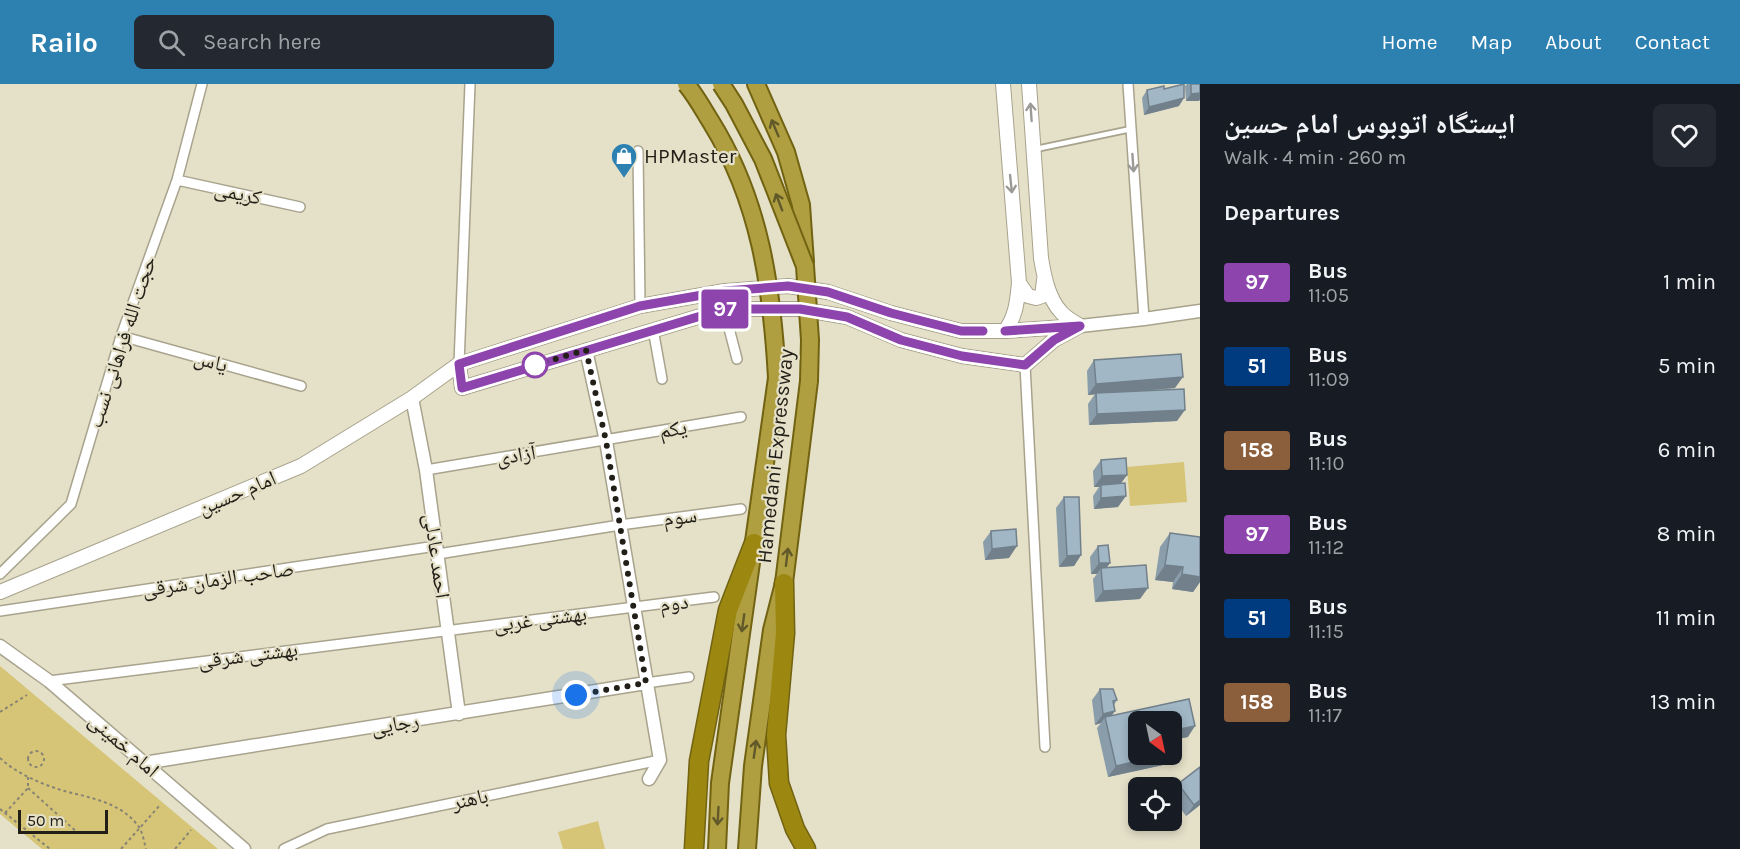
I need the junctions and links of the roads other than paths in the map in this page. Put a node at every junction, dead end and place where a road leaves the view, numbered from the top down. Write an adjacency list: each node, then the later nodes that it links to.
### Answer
1 (202, 84): 15 (street, حجت الله فراهانی نسب)
2 (470, 84): 30 (street)
3 (686, 84): 40 (highway, Hamedani Expressway, bridge)
4 (721, 84): 17 (highway, Hamedani Expressway, one-way to 4, bridge)
5 (751, 84): 10 (highway)
6 (756, 84): 10 (highway)
7 (1003, 84): 12 (main road)
8 (1029, 84): 13 (main road, one-way to 8)
9 (1128, 84): 11 (street)
10 (765, 103): 17 (highway, one-way to 10)
11 (1131, 129): 13 (lane); 23 (street, one-way to 23)
12 (1007, 149): 13 (main road); 19 (main road, one-way to 19)
13 (1033, 150): 18 (main road)
14 (638, 151): 20 (street)
15 (177, 180): 16 (street, کریمی); 27 (street, حجت الله فراهانی نسب)
16 (300, 207)
17 (806, 266): 43 (highway, Hamedani Expressway, one-way to 17, bridge)
18 (1044, 275): 19 (main road); 24 (main road)
19 (1019, 284): 26 (main road)
20 (640, 306): 26 (main road, امام حسین); 30 (main road, امام حسین)
21 (724, 309): 25 (main road); 29 (street); 31 (main road)
22 (1200, 311): 23 (street, امام حسین)
23 (1144, 319): 24 (street, امام حسین)
24 (1080, 326): 26 (main road, امام حسین); 31 (main road, امام حسین)
25 (653, 329): 28 (main road); 32 (street)
26 (1005, 331)
27 (121, 336): 33 (street, یاس); 42 (street, حجت الله فراهانی نسب)
28 (586, 350): 30 (main road); 36 (street)
29 (737, 359)
30 (459, 364): 34 (main road, امام حسین)
31 (1025, 365): 54 (street)
32 (662, 379)
33 (301, 386)
34 (412, 398): 37 (street, احمد عادلی); 44 (main road, امام حسین)
35 (741, 417): 36 (street, یکم)
36 (606, 441): 37 (street, آزادی); 39 (street)
37 (426, 470): 41 (street, احمد عادلی)
38 (741, 509): 39 (street, سوم)
39 (620, 525): 41 (street, سوم); 46 (street)
40 (754, 543): 60 (highway); 61 (highway, Hamedani Expressway, one-way to 61)
41 (437, 550): 47 (street, صاحب الزمان شرقی); 48 (street, احمد عادلی)
42 (0, 574)
43 (784, 583): 62 (highway, Hamedani Expressway, one-way to 43); 63 (highway)
44 (0, 592)
45 (714, 597): 46 (street, دوم)
46 (633, 608): 48 (street, بهشتی غربی); 52 (street)
47 (0, 611)
48 (447, 630): 51 (street, بهشتی شرقی); 53 (street, احمد عادلی)
49 (0, 646): 51 (street, امام خمینی)
50 (689, 676): 52 (street)
51 (49, 681): 56 (street, امام خمینی)
52 (646, 683): 53 (street, رجایی); 55 (street)
53 (459, 714): 56 (street, رجایی)
54 (1045, 747)
55 (660, 760): 57 (street); 59 (street, باهنر)
56 (144, 762): 58 (street, امام خمینی)
57 (649, 779)
58 (244, 849)
59 (284, 849)
60 (694, 849)
61 (717, 849)
62 (747, 849)
63 (806, 849)

